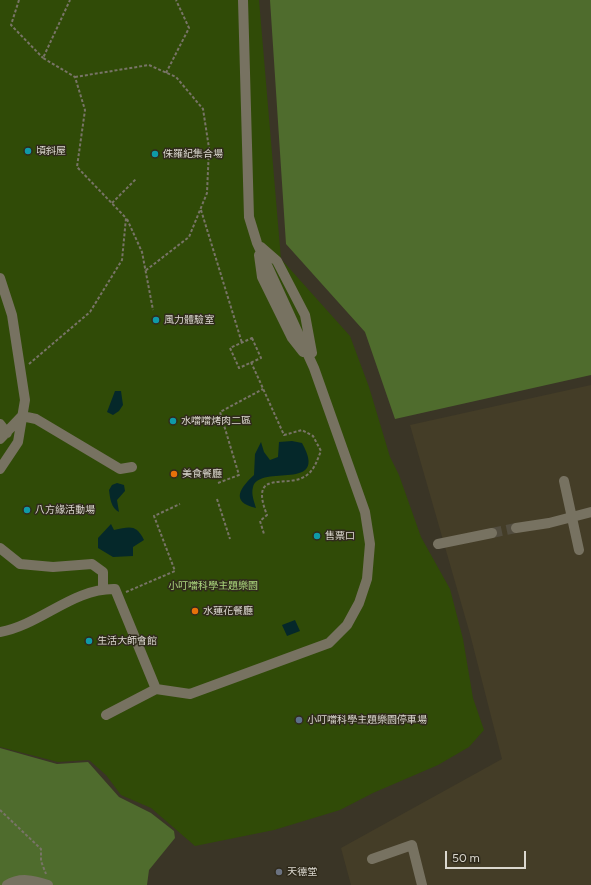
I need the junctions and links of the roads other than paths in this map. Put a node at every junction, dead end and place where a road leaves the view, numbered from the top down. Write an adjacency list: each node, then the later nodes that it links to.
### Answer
1 (243, 0): 18 (lane)
2 (0, 278): 3 (lane)
3 (22, 416): 5 (lane); 6 (lane); 7 (lane)
4 (0, 424): 5 (lane)
5 (4, 436)
6 (132, 467)
7 (0, 469)
8 (564, 481): 10 (lane)
9 (591, 512): 10 (lane)
10 (571, 516): 11 (lane); 15 (lane)
11 (516, 528)
12 (492, 533): 13 (lane)
13 (438, 544)
14 (0, 548): 16 (lane)
15 (579, 550)
16 (103, 589): 17 (lane); 18 (lane)
17 (0, 632)
18 (156, 689): 19 (lane)
19 (106, 715)
20 (372, 859): 23 (lane)
21 (43, 883): 22 (lane)
22 (7, 885)
23 (422, 885)

